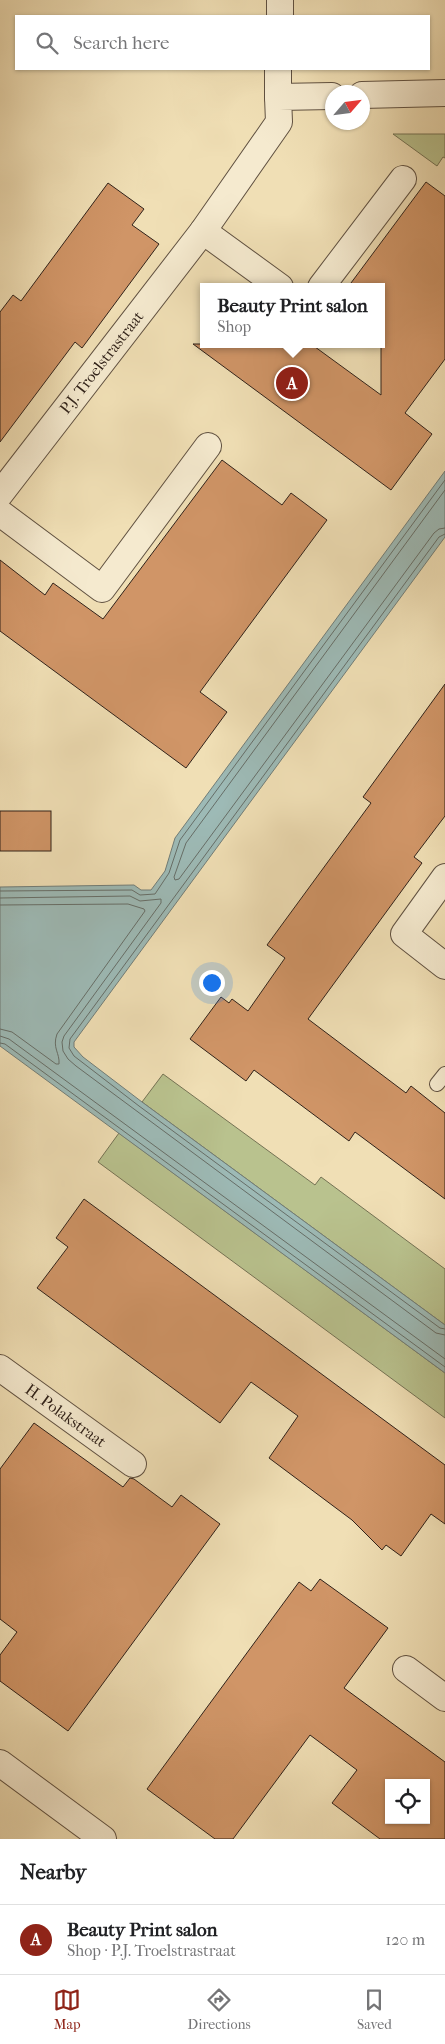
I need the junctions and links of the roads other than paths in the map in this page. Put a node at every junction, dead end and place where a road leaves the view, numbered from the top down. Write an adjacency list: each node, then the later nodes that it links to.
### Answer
1 (280, 0): 2 (street)
2 (280, 15)
3 (278, 70): 7 (street, P.J. Troelstrastraat)
4 (445, 93): 5 (street)
5 (370, 95)
6 (325, 96): 7 (street)
7 (278, 97): 9 (street, P.J. Troelstrastraat)
8 (403, 179): 11 (street)
9 (203, 231): 10 (street); 13 (street, P.J. Troelstrastraat)
10 (274, 283)
11 (324, 283)
12 (208, 446): 14 (street)
13 (0, 494)
14 (0, 513)
15 (445, 877): 16 (street)
16 (445, 966)
17 (0, 1368): 18 (street, H. Polakstraat)
18 (133, 1464)
19 (406, 1669): 20 (street)
20 (445, 1698)
21 (0, 1763): 22 (street)
22 (103, 1839)

